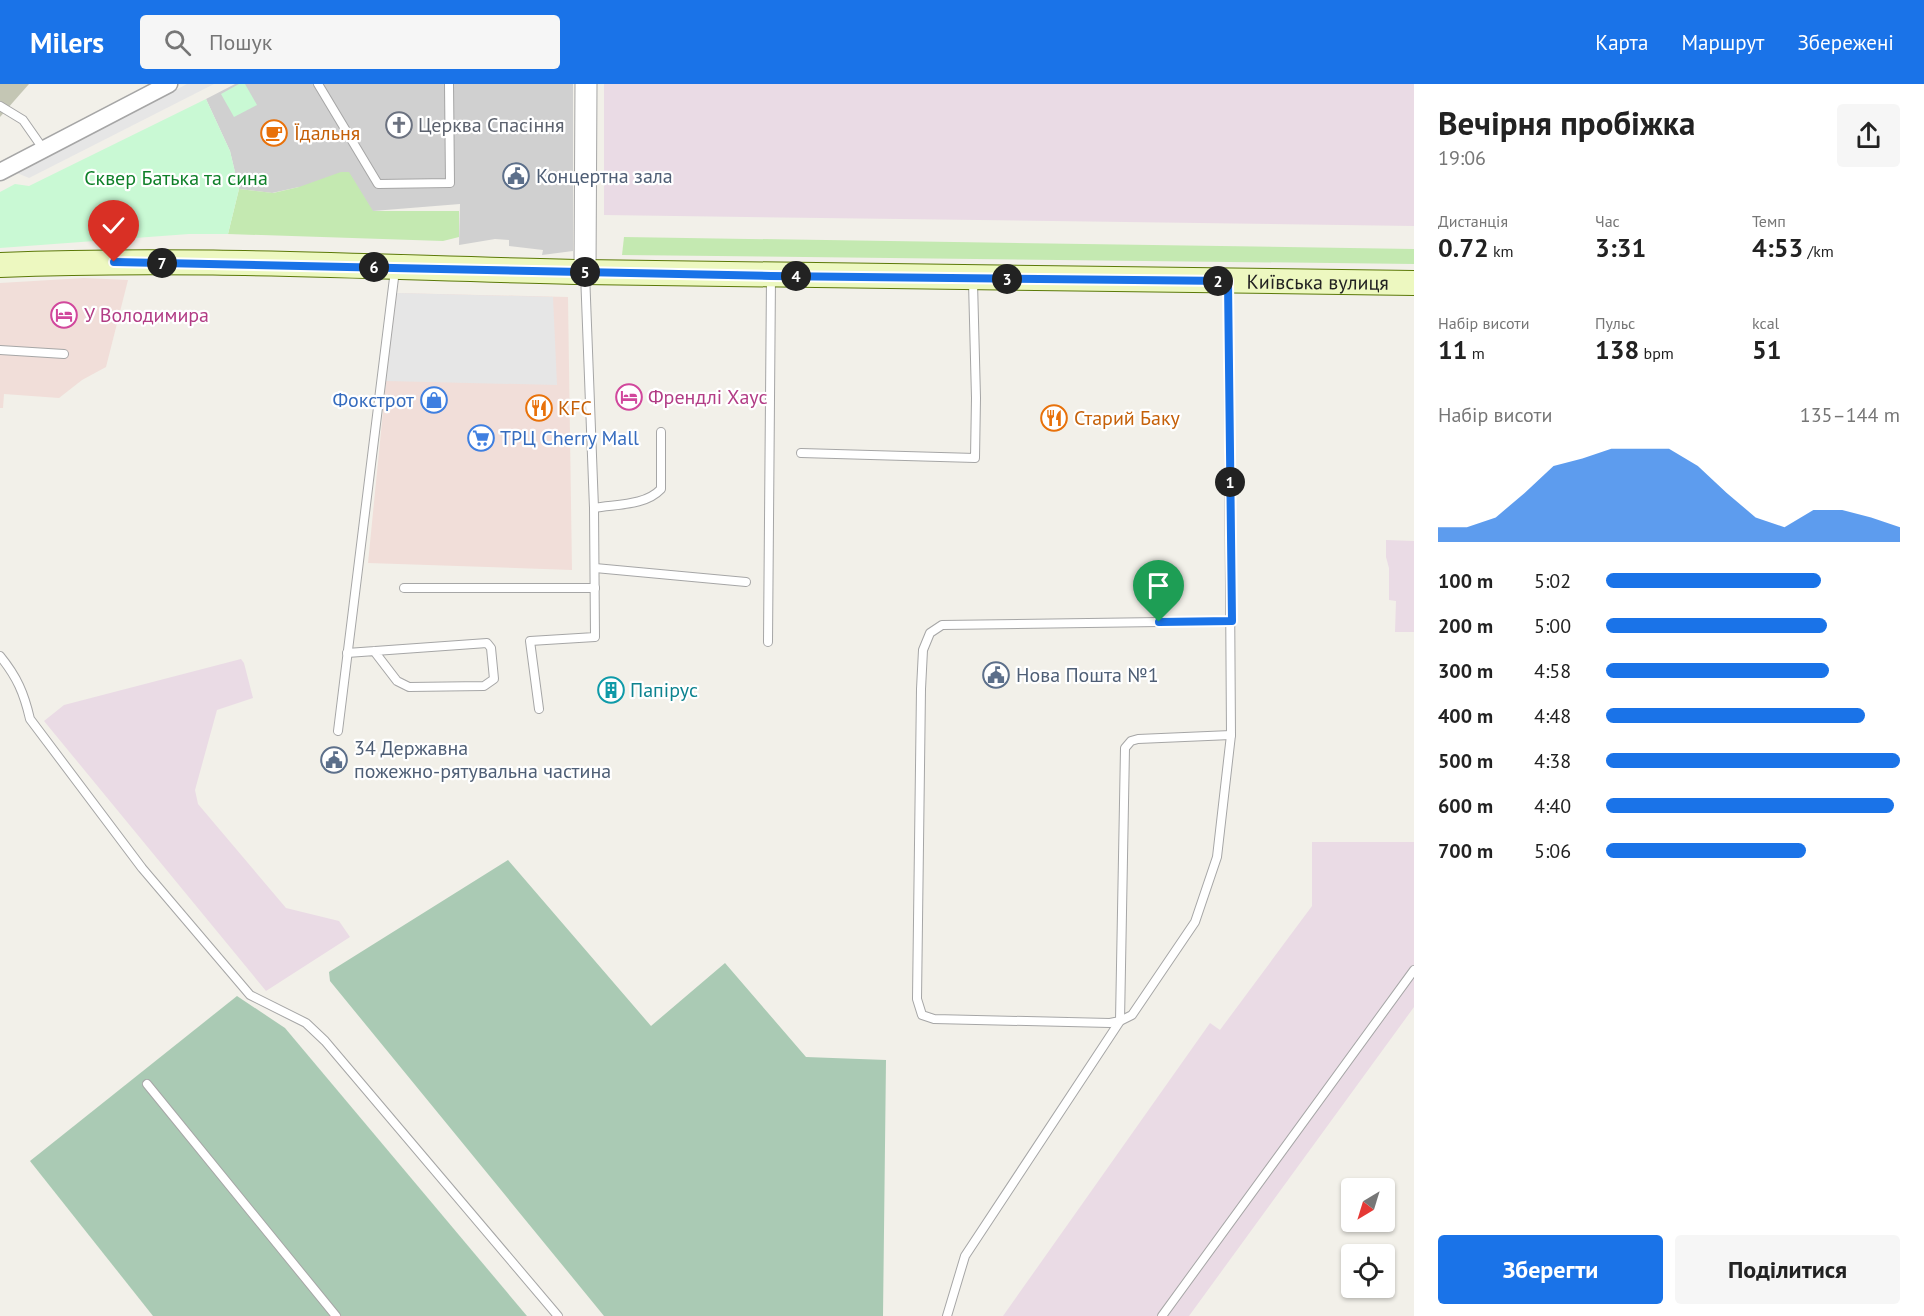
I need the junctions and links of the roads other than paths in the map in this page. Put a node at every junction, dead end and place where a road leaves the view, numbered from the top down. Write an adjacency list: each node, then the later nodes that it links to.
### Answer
1 (169, 84): 6 (street)
2 (318, 84): 3 (lane)
3 (449, 84)
4 (586, 84): 10 (street)
5 (0, 106): 6 (lane)
6 (44, 150): 7 (street)
7 (0, 172)
8 (0, 265): 9 (main road, Київська вулиця)
9 (395, 268): 10 (main road, Київська вулиця); 27 (lane)
10 (585, 272): 11 (main road, Київська вулиця); 19 (lane)
11 (771, 276): 12 (main road, Київська вулиця); 25 (lane)
12 (972, 278): 13 (main road, Київська вулиця); 18 (lane)
13 (1228, 281): 14 (main road, Київська вулиця); 24 (lane)
14 (1414, 283)
15 (0, 350): 16 (lane)
16 (64, 354)
17 (661, 432): 19 (lane)
18 (801, 453)
19 (594, 508): 20 (lane)
20 (595, 568): 21 (lane); 23 (lane)
21 (746, 582)
22 (404, 588): 23 (lane)
23 (595, 588): 29 (lane)
24 (1232, 621): 31 (lane); 33 (lane)
25 (768, 642)
26 (374, 651): 26 (lane); 27 (lane)
27 (347, 653): 30 (lane)
28 (0, 656): 36 (lane)
29 (539, 709)
30 (338, 731)
31 (1231, 735): 33 (lane); 33 (lane)
32 (1414, 970): 38 (lane)
33 (1120, 1021): 37 (lane)
34 (147, 1084): 35 (lane)
35 (336, 1316)
36 (558, 1316)
37 (947, 1316)
38 (1162, 1316)

